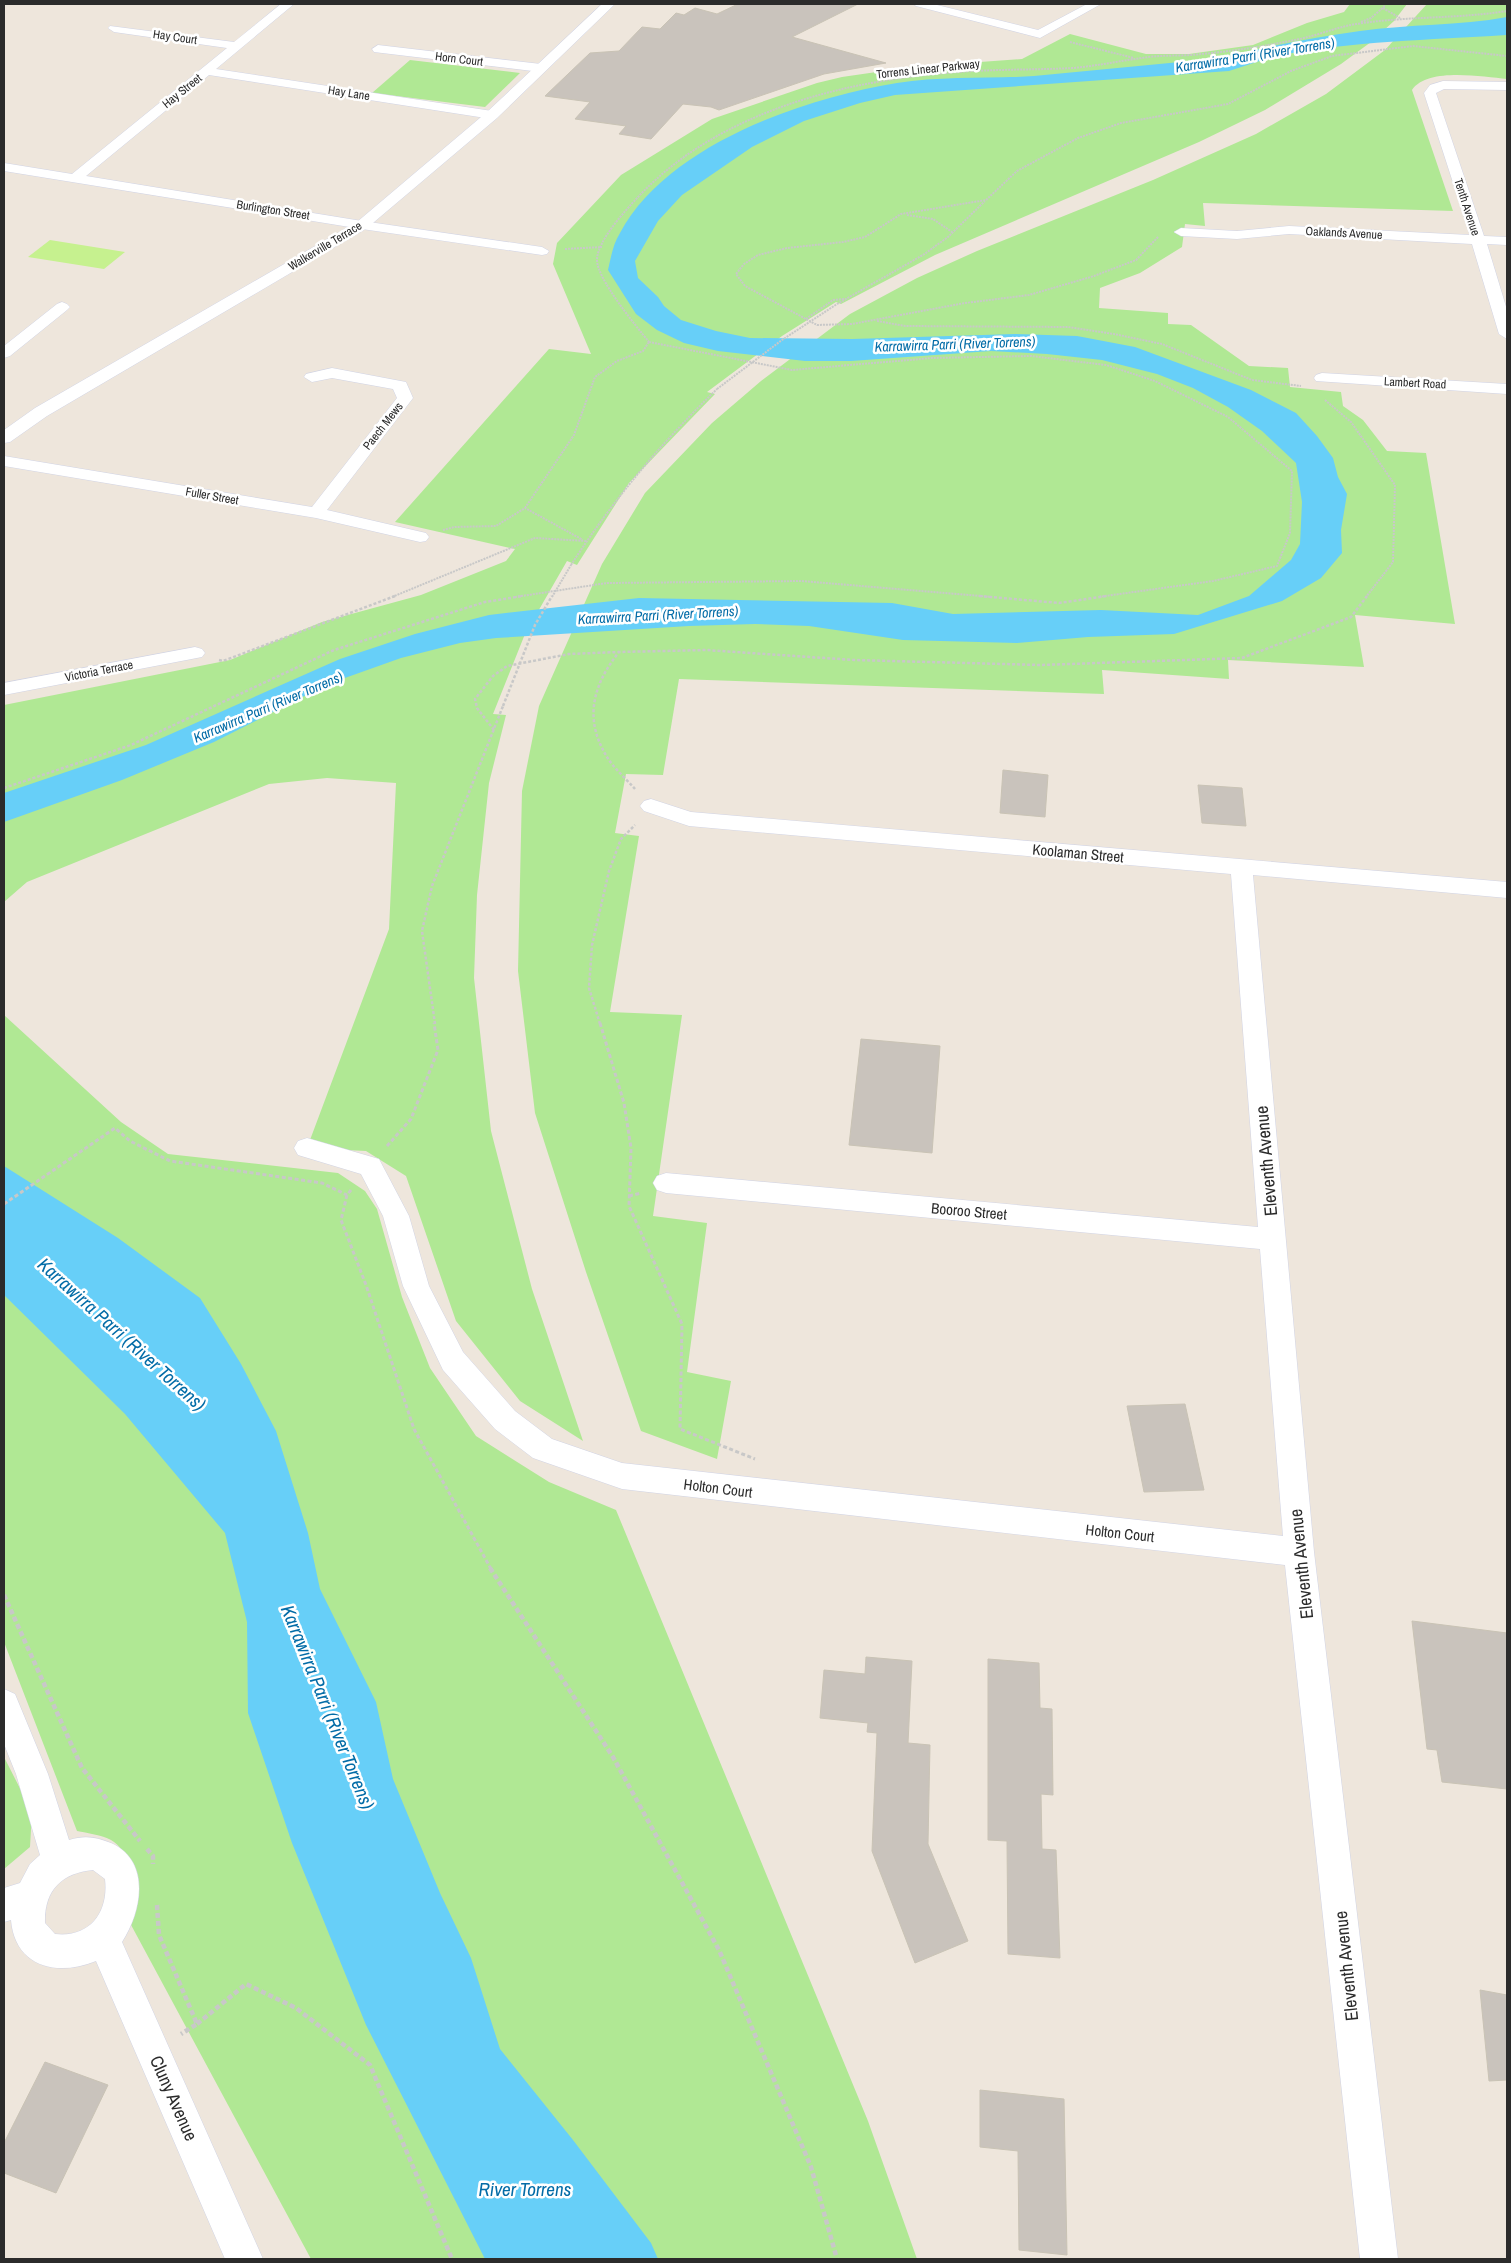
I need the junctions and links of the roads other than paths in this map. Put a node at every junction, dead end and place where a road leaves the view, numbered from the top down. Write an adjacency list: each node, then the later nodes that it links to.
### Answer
1 (288, 4): 6 (street, Hay Street)
2 (609, 4): 8 (street, Walkerville Terrace)
3 (920, 4): 4 (street)
4 (1095, 4)
5 (114, 28): 6 (street, Hay Court)
6 (236, 46): 9 (street, Hay Street)
7 (378, 49): 8 (street, Horn Court)
8 (541, 68): 11 (street, Walkerville Terrace)
9 (207, 71): 11 (street, Hay Lane); 13 (street, Hay Street)
10 (1507, 86): 16 (street, Tenth Avenue)
11 (492, 116): 14 (street, Walkerville Terrace)
12 (4, 167): 13 (street, Burlington Street)
13 (75, 178): 14 (street, Burlington Street)
14 (362, 225): 18 (street, Burlington Street); 25 (street, Walkerville Terrace)
15 (1180, 232): 16 (street, Oaklands Avenue)
16 (1478, 239): 17 (street, Oaklands Avenue); 20 (street, Tenth Avenue)
17 (1507, 241)
18 (542, 251)
19 (62, 307): 21 (street)
20 (1507, 334)
21 (4, 353)
22 (312, 377): 27 (street, Paech Mews)
23 (1317, 383): 24 (street, Lambert Road)
24 (1507, 389)
25 (4, 438)
26 (4, 461): 27 (street, Fuller Street)
27 (316, 513): 28 (street, Fuller Street)
28 (420, 537)
29 (195, 652): 30 (street, Victoria Terrace)
30 (4, 689)
31 (652, 806): 32 (street, Koolaman Street)
32 (1241, 867): 33 (street, Koolaman Street); 36 (street, Eleventh Avenue)
33 (1507, 890)
34 (307, 1148): 37 (street, Holton Court)
35 (666, 1182): 36 (street, Booroo Street)
36 (1272, 1239): 37 (street, Eleventh Avenue)
37 (1299, 1552): 43 (street, Eleventh Avenue)
38 (4, 1705): 39 (street)
39 (59, 1861): 40 (street); 41 (street)
40 (17, 1900): 41 (street)
41 (103, 1938): 42 (street, Cluny Avenue)
42 (244, 2259)
43 (1380, 2259)

